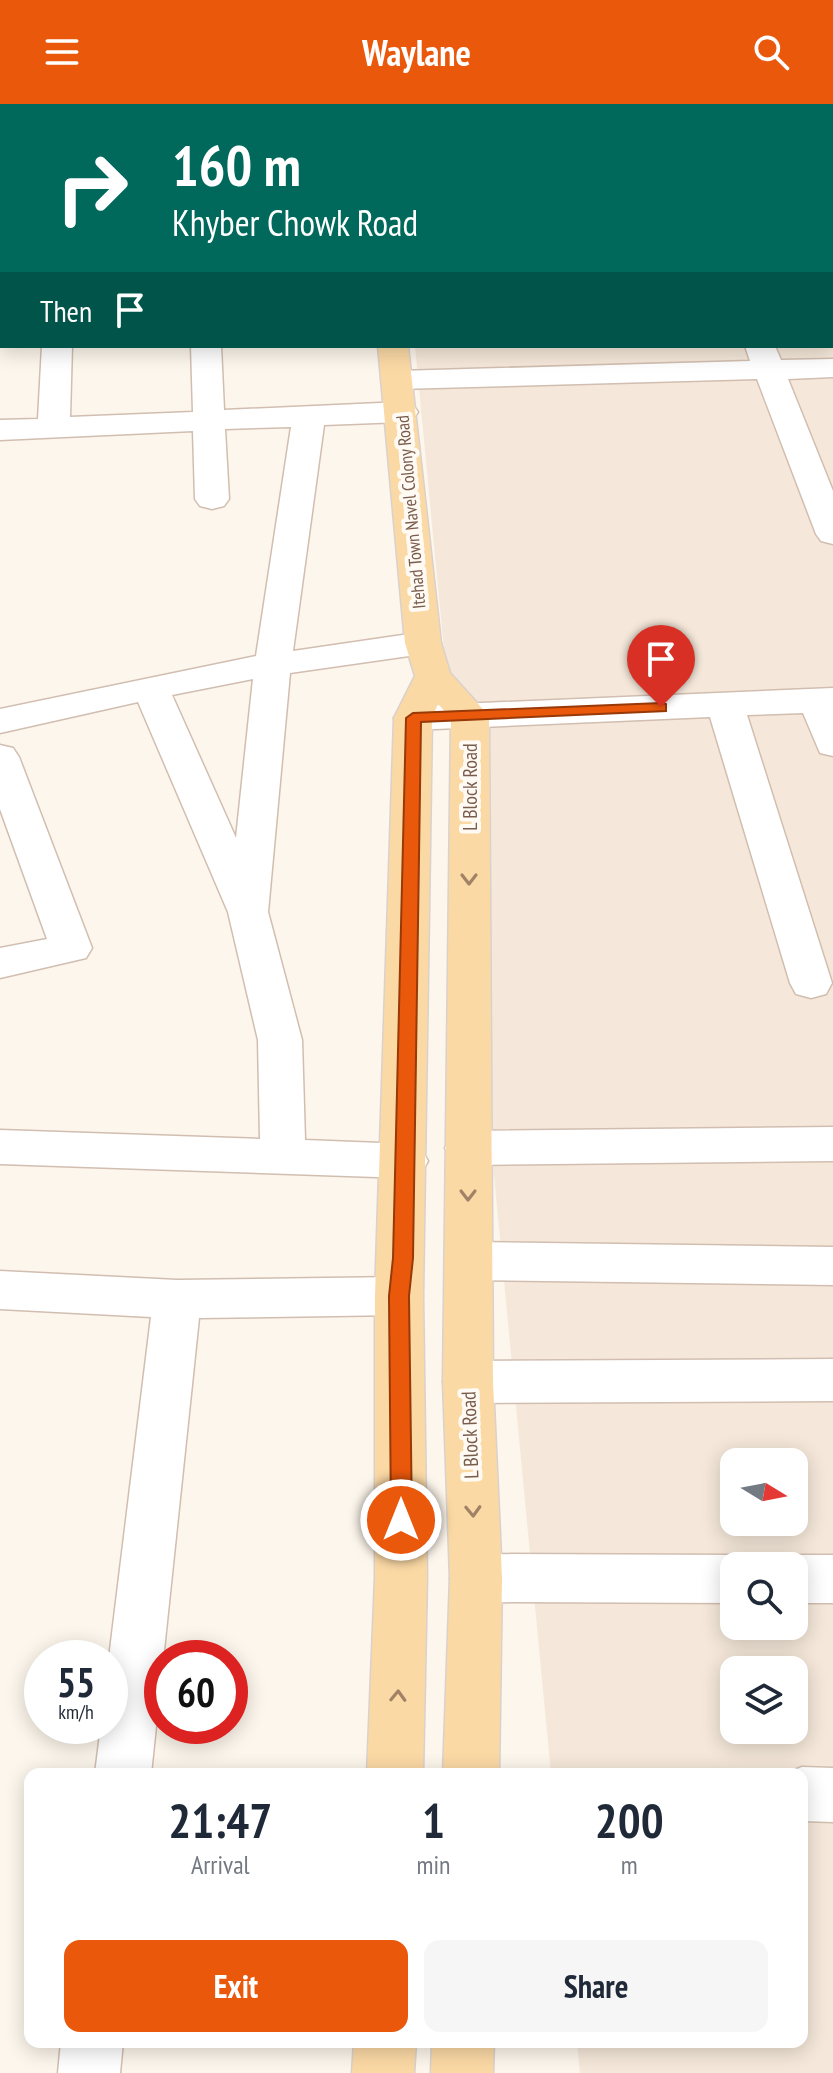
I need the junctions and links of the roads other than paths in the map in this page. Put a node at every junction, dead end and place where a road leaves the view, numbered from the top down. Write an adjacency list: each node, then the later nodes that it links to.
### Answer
1 (57, 348): 10 (street)
2 (206, 348): 9 (street)
3 (393, 348): 7 (main road, Itehad Town Navel Colony Road)
4 (764, 358): 5 (street); 6 (street); 13 (street)
5 (611, 360): 7 (street)
6 (833, 368)
7 (400, 396): 8 (street); 14 (main road, Itehad Town Navel Colony Road)
8 (309, 416): 9 (street); 15 (street)
9 (209, 421): 10 (street); 12 (street)
10 (54, 428): 11 (street)
11 (0, 430)
12 (212, 499)
13 (833, 534)
14 (428, 660): 15 (street); 19 (main road, L Block Road); 20 (main road)
15 (273, 665): 16 (street); 24 (street)
16 (151, 689): 21 (street); 24 (street)
17 (825, 700): 18 (street); 22 (street)
18 (725, 705): 19 (street); 26 (street)
19 (470, 716): 20 (street); 29 (main road, L Block Road, one-way to 29)
20 (413, 718): 31 (main road)
21 (0, 721)
22 (833, 744)
23 (0, 757): 25 (street)
24 (248, 912): 30 (street)
25 (0, 963)
26 (811, 983)
27 (833, 1144): 29 (street)
28 (0, 1147): 30 (street)
29 (468, 1148): 32 (main road, L Block Road, one-way to 32)
30 (283, 1156): 31 (street)
31 (405, 1161): 35 (main road)
32 (469, 1261): 33 (street); 38 (main road, L Block Road)
33 (833, 1266)
34 (0, 1290): 36 (street)
35 (399, 1296): 36 (street); 44 (main road, one-way to 35)
36 (177, 1299): 43 (street)
37 (833, 1380): 38 (street)
38 (468, 1382): 39 (main road, L Block Road, one-way to 39)
39 (476, 1578): 40 (street); 45 (main road, L Block Road)
40 (720, 1579)
41 (808, 1579): 42 (street)
42 (833, 1579)
43 (124, 1768)
44 (395, 1768)
45 (471, 1768)
46 (808, 1794): 47 (street)
47 (833, 1795)
48 (91, 2048): 51 (street)
49 (385, 2048): 52 (main road)
50 (463, 2048): 53 (main road)
51 (89, 2073)
52 (383, 2073)
53 (462, 2073)

